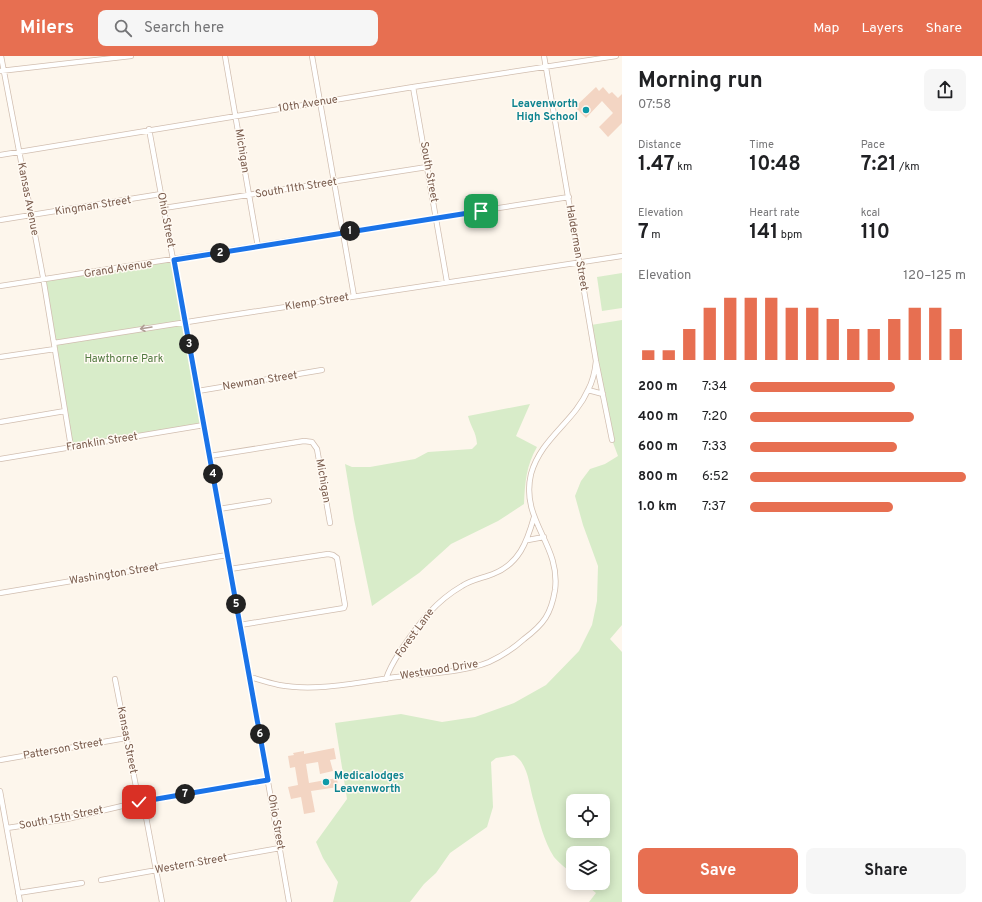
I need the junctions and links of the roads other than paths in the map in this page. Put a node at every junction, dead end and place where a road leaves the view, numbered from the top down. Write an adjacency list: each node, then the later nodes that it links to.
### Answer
1 (1, 56): 8 (street, Kansas Avenue)
2 (130, 56): 8 (street)
3 (225, 56): 11 (street, Michigan)
4 (312, 56): 10 (street)
5 (544, 56): 7 (street, Halderman Street)
6 (616, 56): 7 (street, 10th Avenue)
7 (546, 68): 9 (street, 10th Avenue); 19 (street, Halderman Street)
8 (2, 71): 13 (street, Kansas Avenue)
9 (413, 86): 10 (street, 10th Avenue); 15 (street, South Street)
10 (320, 102): 11 (street, 10th Avenue); 16 (street)
11 (236, 116): 12 (street, 10th Avenue); 18 (street, Michigan)
12 (149, 129): 13 (street, 10th Avenue); 17 (street, Ohio Street)
13 (19, 152): 14 (street, 10th Avenue); 21 (street, Kansas Avenue)
14 (0, 155)
15 (427, 167): 16 (street, South 11th Street); 22 (street, South Street)
16 (334, 182): 18 (street, South 11th Street); 24 (street)
17 (161, 194): 20 (street, Ohio Street); 21 (street, Kingman Street)
18 (249, 195): 20 (street, South 11th Street); 25 (street, Michigan)
19 (569, 197): 22 (street, Grand Avenue); 28 (street, Halderman Street)
20 (164, 208): 27 (street, Ohio Street)
21 (31, 216): 23 (street, Kingman Street); 29 (street, Kansas Avenue)
22 (437, 218): 24 (street, Grand Avenue); 30 (street, South Street)
23 (0, 220)
24 (344, 232): 25 (street, Grand Avenue); 32 (street)
25 (258, 247): 27 (street, Grand Avenue)
26 (622, 256): 28 (street)
27 (174, 260): 29 (street, Grand Avenue); 33 (street, Ohio Street)
28 (580, 263): 30 (street, Klemp Street); 36 (street, Halderman Street)
29 (43, 280): 31 (street, Grand Avenue); 34 (street, Kansas Avenue)
30 (447, 282): 32 (street, Klemp Street)
31 (0, 286)
32 (354, 296): 33 (street, Klemp Street)
33 (185, 322): 34 (street, Klemp Street, one-way to 34); 39 (street, Ohio Street)
34 (55, 346): 35 (street, Klemp Street); 41 (street, Kansas Avenue)
35 (0, 357)
36 (596, 361): 38 (street, Westwood Drive); 40 (street, Halderman Street)
37 (322, 370): 39 (street, Newman Street)
38 (588, 390): 40 (street); 50 (street, Westwood Drive)
39 (198, 391): 43 (street, Ohio Street)
40 (603, 394): 44 (street, Halderman Street)
41 (65, 411): 42 (street); 45 (street, Kansas Avenue)
42 (0, 422)
43 (204, 425): 45 (street, Franklin Street); 46 (street, Ohio Street)
44 (612, 440)
45 (71, 447): 47 (street, Franklin Street)
46 (210, 456): 49 (street, Ohio Street); 51 (street, Michigan)
47 (0, 459)
48 (269, 501): 49 (street)
49 (219, 509): 54 (street, Ohio Street)
50 (534, 517): 52 (street, Westwood Drive); 53 (street, Forest Lane)
51 (330, 523)
52 (544, 537): 53 (street); 60 (street, Westwood Drive)
53 (528, 540): 60 (street, Forest Lane)
54 (227, 555): 55 (street, Ohio Street); 56 (street, Washington Street)
55 (230, 569): 57 (street, Ohio Street); 57 (street)
56 (0, 593)
57 (240, 625): 58 (street, Ohio Street)
58 (250, 677): 60 (street, Westwood Drive); 63 (street, Ohio Street)
59 (115, 679): 61 (street, Kansas Street)
60 (386, 679)
61 (126, 738): 62 (street, Patterson Street); 65 (street, Kansas Street)
62 (0, 760)
63 (268, 780): 65 (street, South 15th Street); 67 (street, Ohio Street)
64 (0, 791): 66 (street)
65 (141, 801): 66 (street, South 15th Street); 68 (street, Kansas Street)
66 (7, 828): 71 (street)
67 (280, 848): 68 (street, Western Street); 74 (street, Ohio Street)
68 (156, 870): 69 (street, Western Street); 73 (street, Kansas Street)
69 (101, 880)
70 (82, 883): 71 (street)
71 (18, 893): 72 (street)
72 (20, 902)
73 (162, 902)
74 (289, 902)

